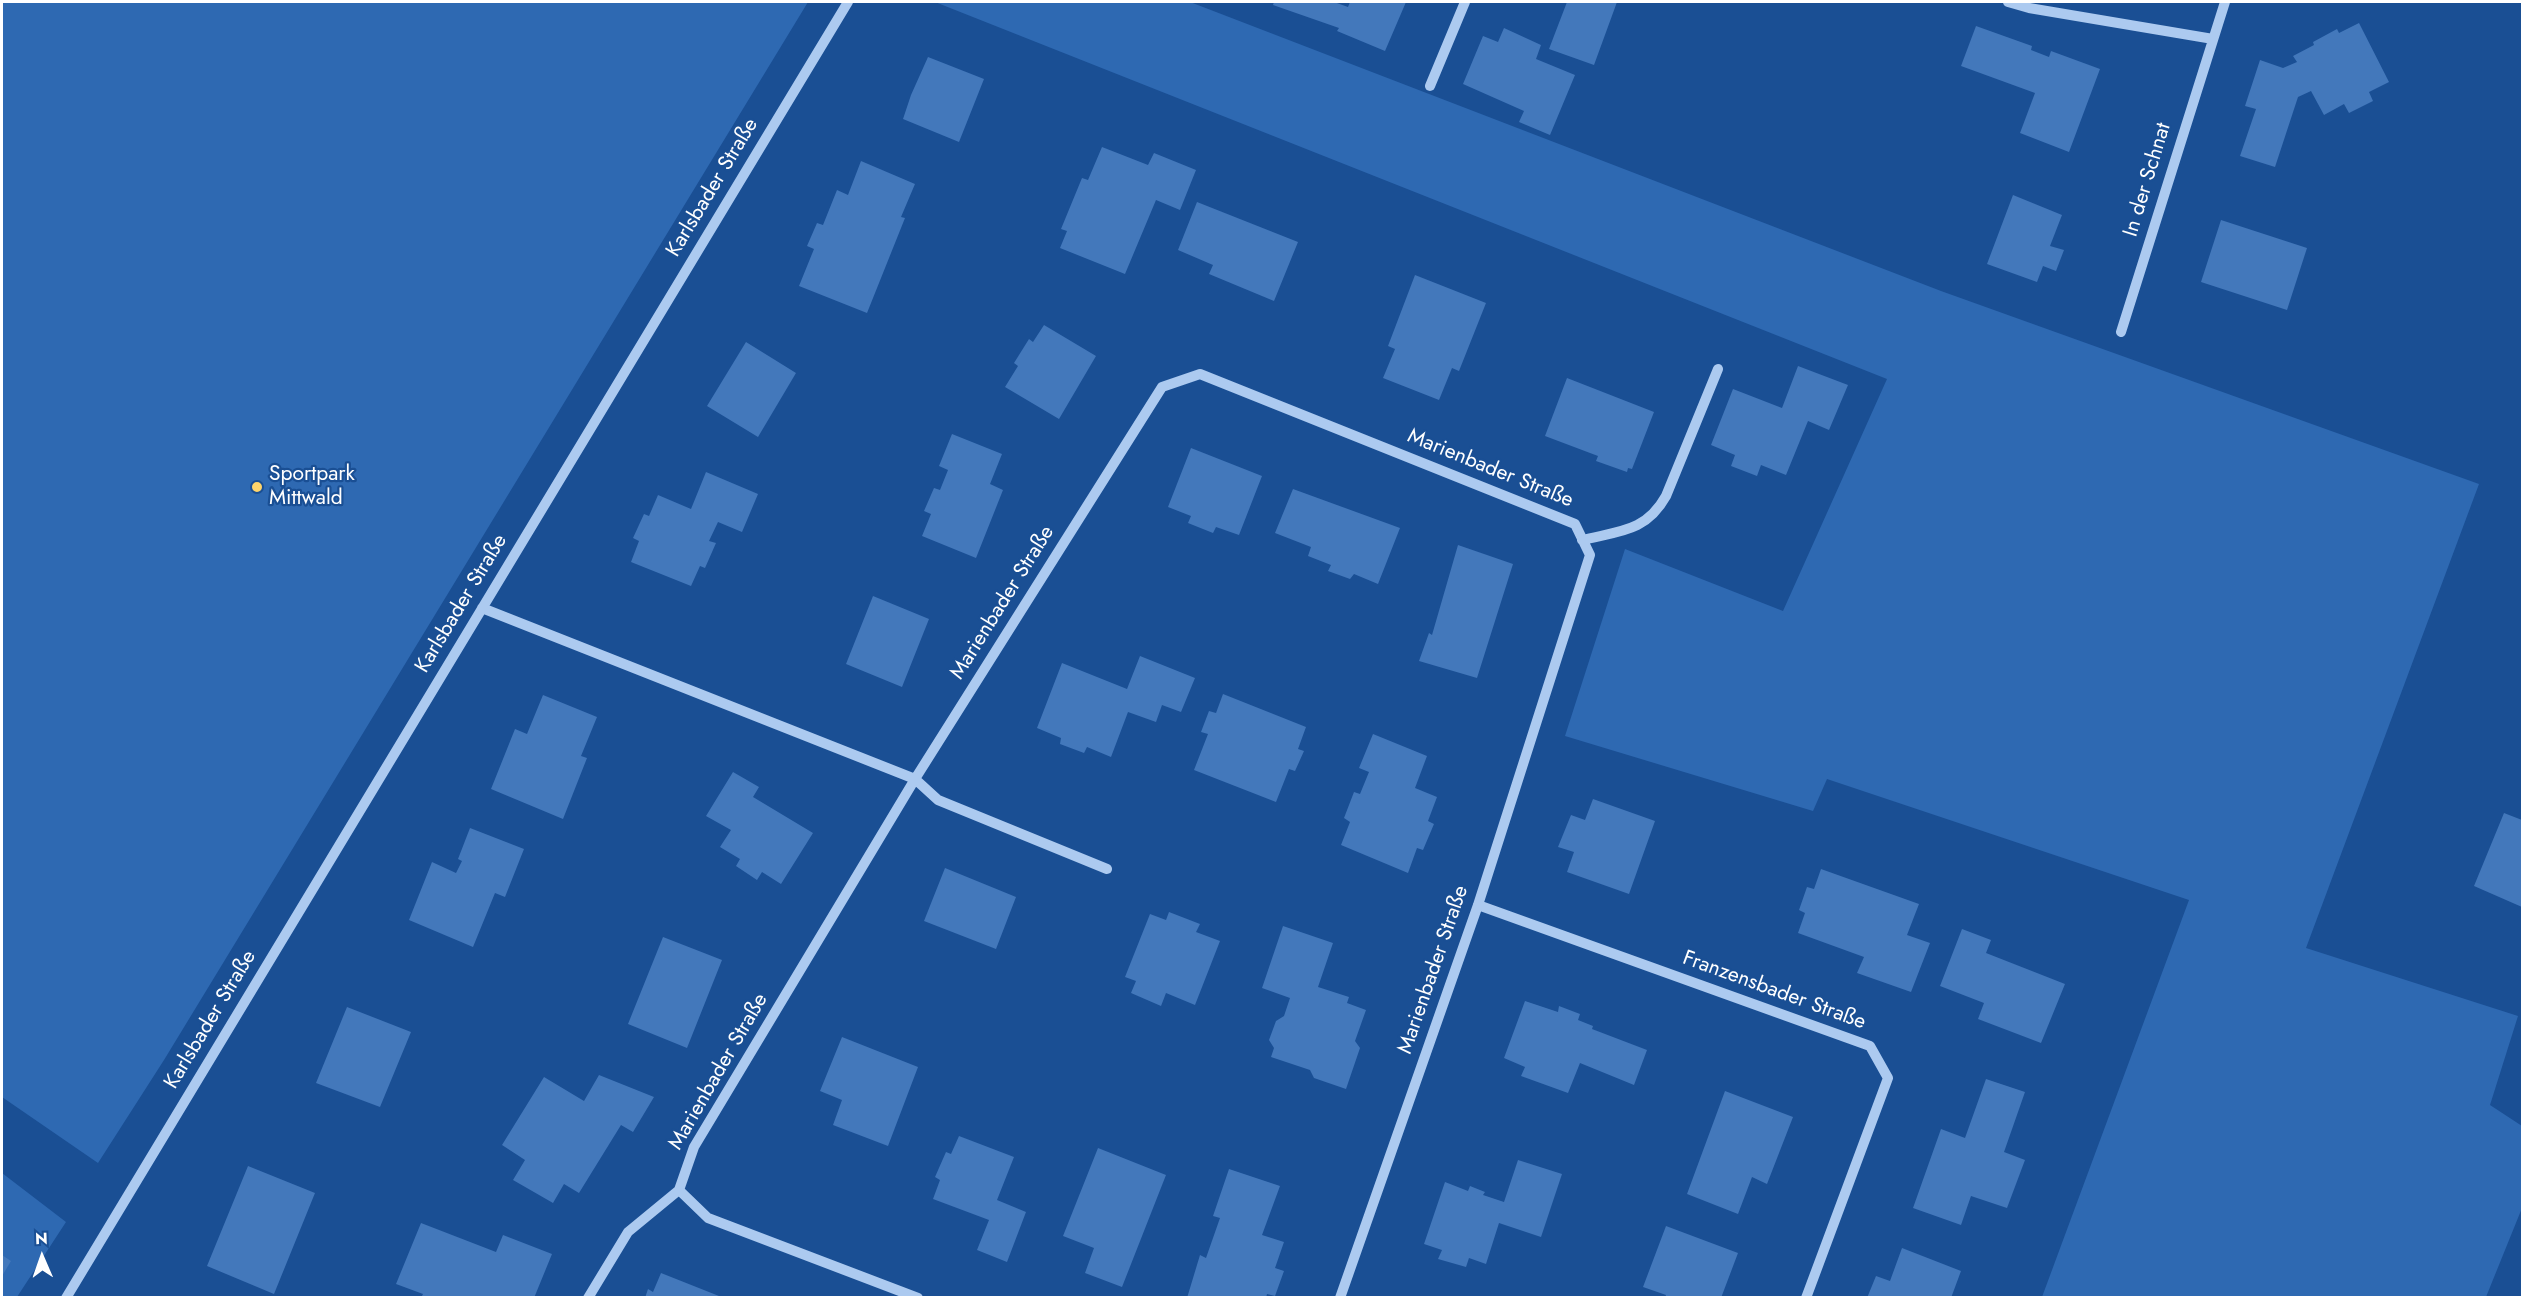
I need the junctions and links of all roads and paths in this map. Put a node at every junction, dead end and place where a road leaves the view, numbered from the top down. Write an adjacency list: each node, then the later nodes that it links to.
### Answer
1 (848, 2): 10 (street, Karlsbader Straße)
2 (1465, 2): 6 (street)
3 (2008, 2): 5 (street)
4 (2225, 2): 5 (street, In der Schnat)
5 (2213, 39): 7 (street, In der Schnat)
6 (1430, 86)
7 (2121, 332)
8 (1718, 369): 9 (street)
9 (1582, 540): 11 (street, Marienbader Straße); 13 (street, Marienbader Straße)
10 (482, 608): 11 (street); 15 (street, Karlsbader Straße)
11 (915, 779): 12 (street); 14 (street, Marienbader Straße)
12 (1107, 870)
13 (1478, 905): 18 (street, Marienbader Straße); 19 (street, Franzensbader Straße)
14 (679, 1190): 16 (street); 17 (street)
15 (66, 1298)
16 (588, 1298)
17 (918, 1298)
18 (1340, 1298)
19 (1806, 1298)

